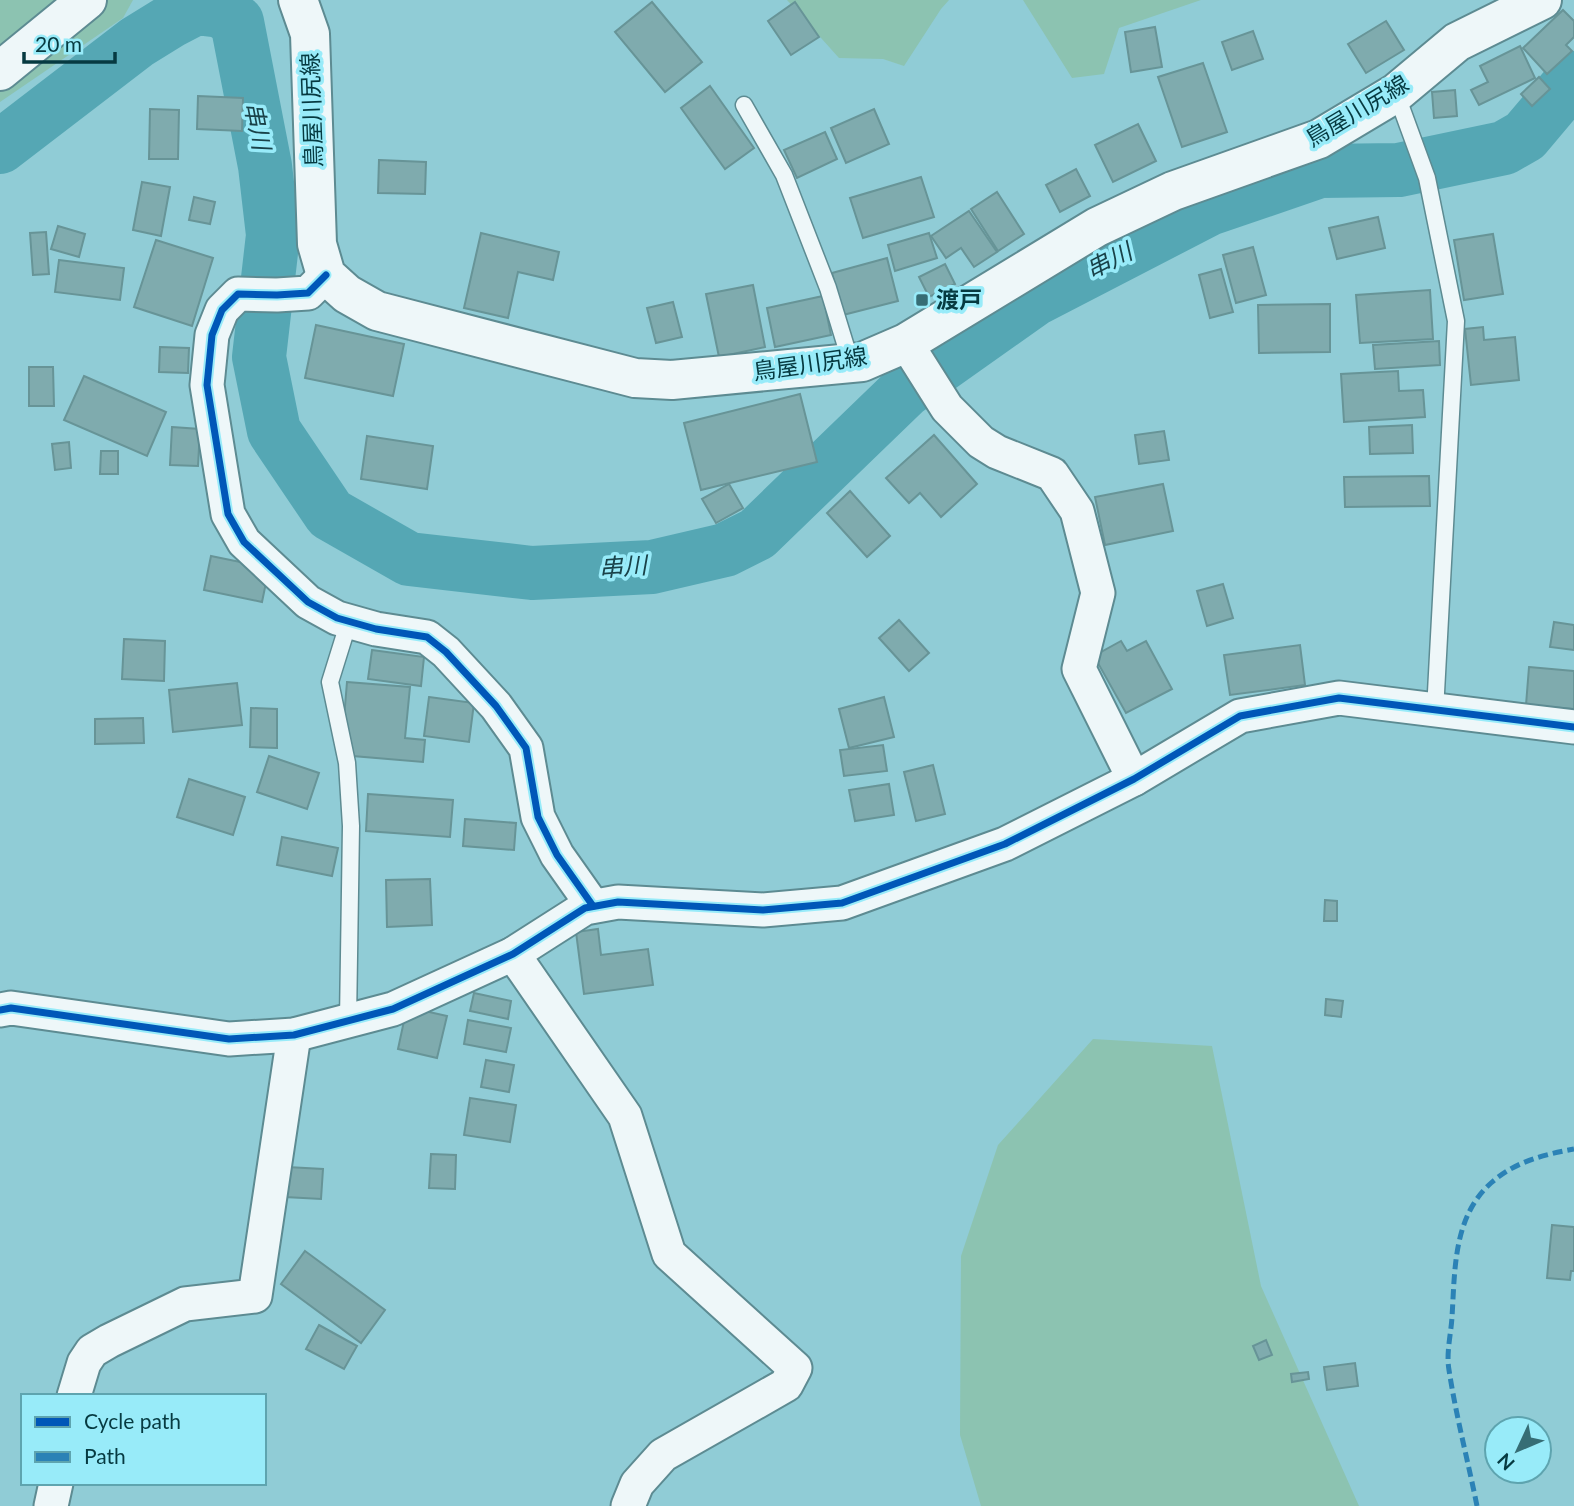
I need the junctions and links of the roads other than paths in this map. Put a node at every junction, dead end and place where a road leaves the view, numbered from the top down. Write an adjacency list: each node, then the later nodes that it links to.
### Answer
1 (87, 0): 4 (main road)
2 (298, 0): 7 (main road, 鳥屋川尻線)
3 (1542, 0): 6 (main road, 鳥屋川尻線)
4 (0, 71)
5 (744, 105): 9 (lane)
6 (1402, 109): 8 (main road, 鳥屋川尻線); 11 (lane)
7 (327, 275): 9 (main road, 鳥屋川尻線); 10 (street)
8 (910, 351): 9 (main road, 鳥屋川尻線); 13 (street)
9 (851, 363)
10 (349, 621): 14 (street); 17 (lane)
11 (1435, 711): 12 (street); 13 (street)
12 (1574, 727)
13 (1134, 779): 14 (street)
14 (593, 906): 15 (street)
15 (513, 954): 17 (street); 22 (street)
16 (0, 1010): 18 (street)
17 (348, 1021): 18 (street)
18 (294, 1035): 19 (street)
19 (75, 1394)
20 (56, 1485): 21 (street)
21 (51, 1506)
22 (628, 1506)

